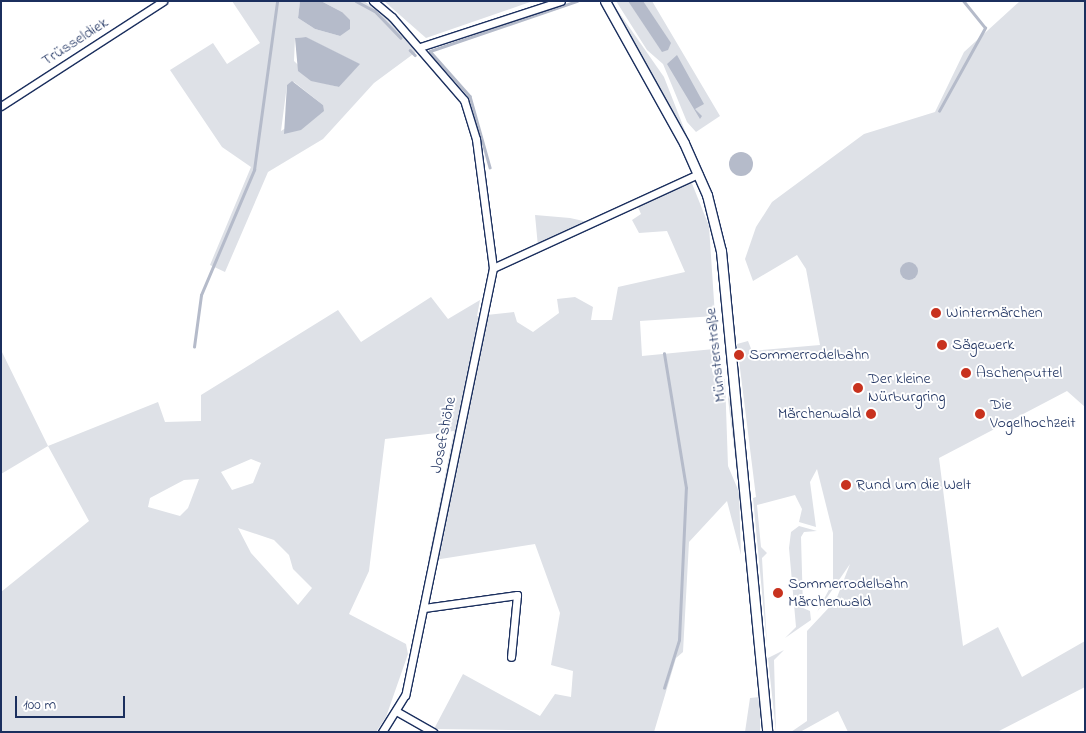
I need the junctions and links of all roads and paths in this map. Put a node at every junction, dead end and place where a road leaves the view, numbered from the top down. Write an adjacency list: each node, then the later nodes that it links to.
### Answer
1 (163, 1): 6 (street, Trüsseldiek)
2 (373, 1): 5 (street)
3 (561, 1): 5 (street)
4 (605, 1): 7 (main road, Münsterstraße)
5 (420, 47): 8 (street, Josefshöhe)
6 (1, 106)
7 (698, 174): 8 (street); 14 (main road, Münsterstraße)
8 (493, 268): 9 (street, Josefshöhe)
9 (424, 608): 10 (street); 11 (street, Josefshöhe)
10 (511, 658)
11 (396, 711): 12 (street, Josefshöhe); 13 (street)
12 (382, 732)
13 (433, 732)
14 (767, 732)

